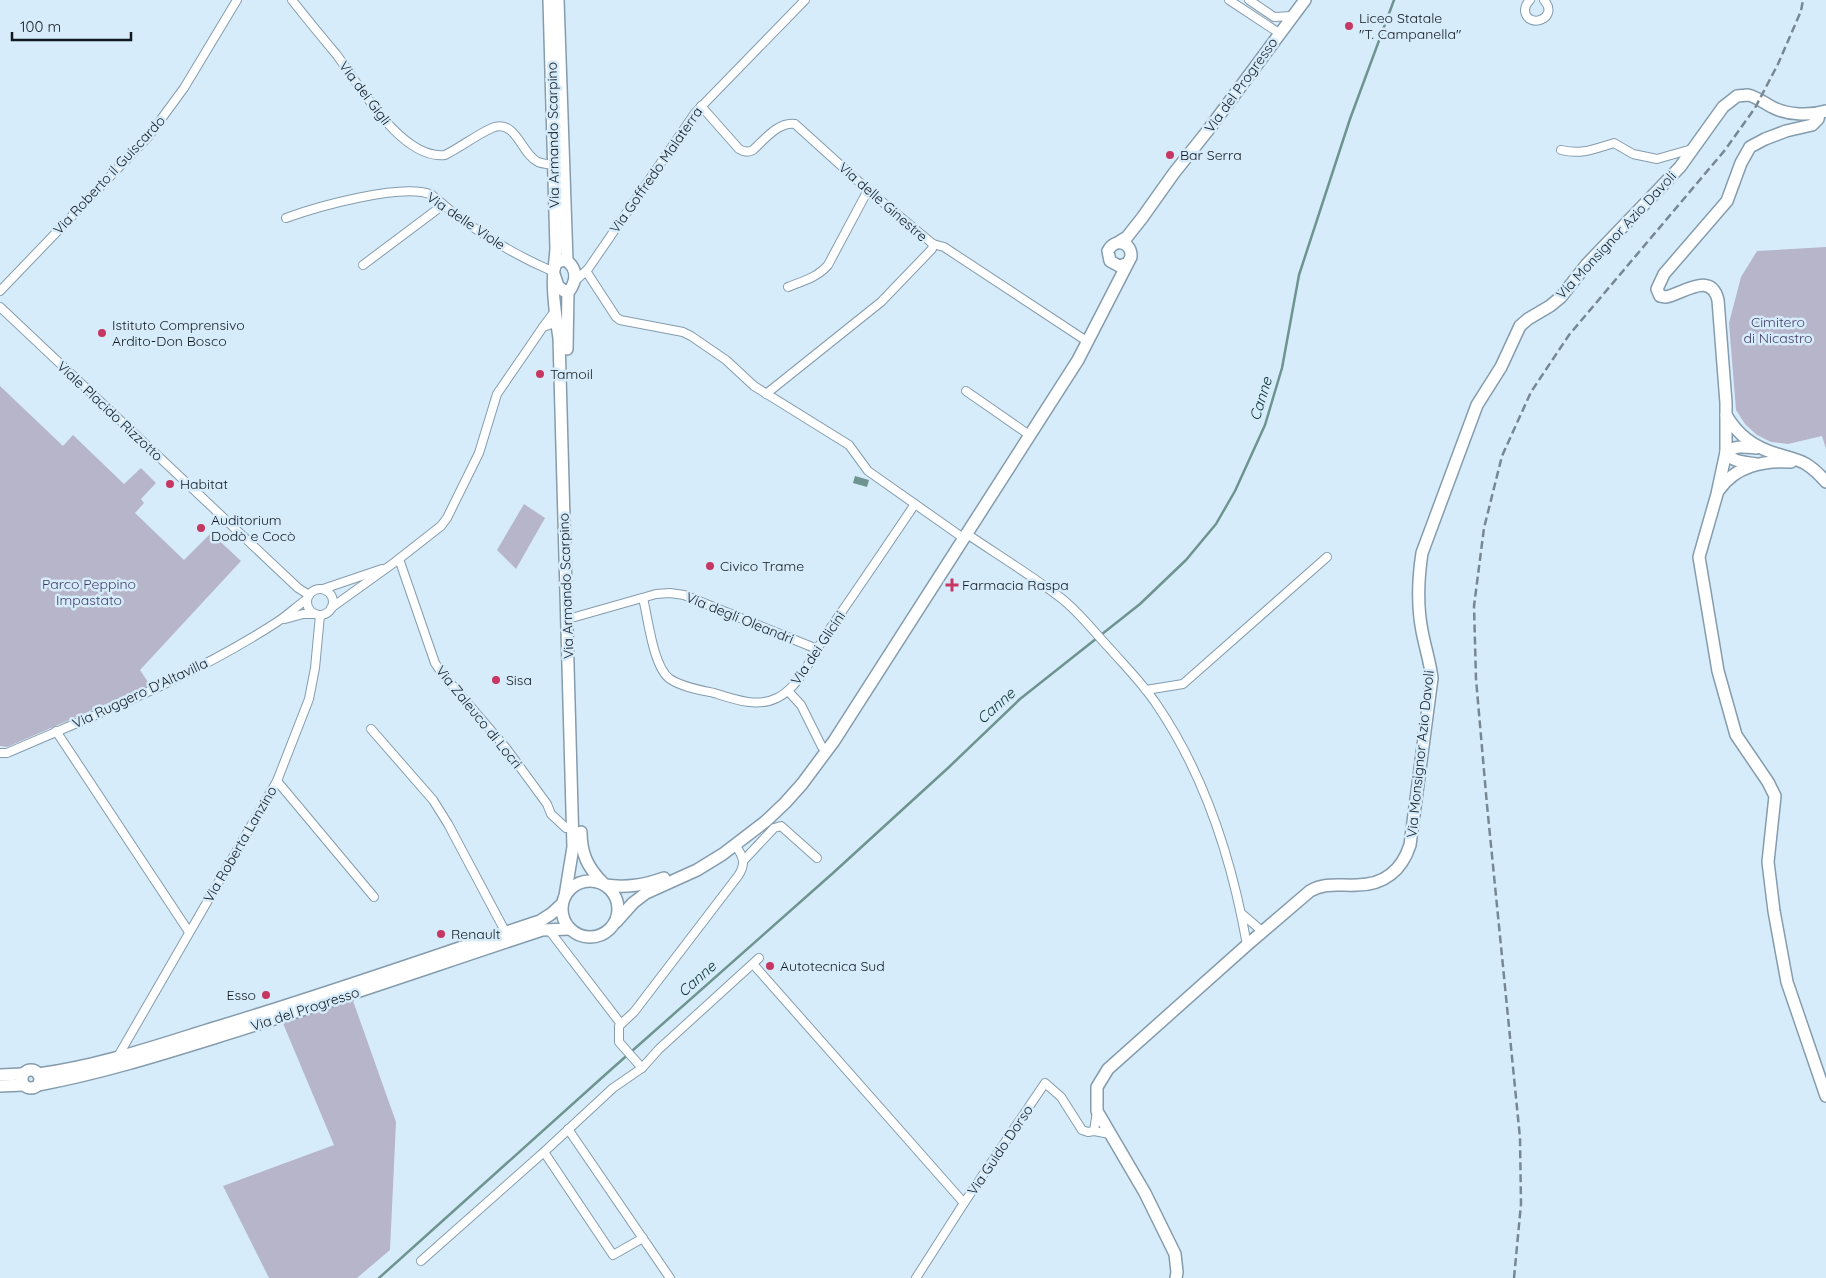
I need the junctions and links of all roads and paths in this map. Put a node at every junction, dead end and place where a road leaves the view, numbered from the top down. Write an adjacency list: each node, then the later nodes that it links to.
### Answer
1 (237, 0): 33 (street, Via Roberto il Guiscardo)
2 (292, 0): 17 (street, Via dei Gigli)
3 (549, 0): 17 (street, Via Armando Scarpino)
4 (558, 0): 27 (street, Via Armando Scarpino)
5 (804, 0): 13 (street, Via Goffredo Malaterra)
6 (1229, 0): 12 (street)
7 (1249, 0): 11 (street)
8 (1305, 0): 11 (street, Via del Progresso)
9 (1545, 1): 10 (street)
10 (1526, 2)
11 (1293, 16): 12 (street, Via del Progresso)
12 (1279, 33): 21 (street, Via del Progresso)
13 (701, 106): 18 (street, Via delle Ginestre); 24 (street, Via Goffredo Malaterra)
14 (1823, 112): 15 (street, Via Monsignor Azio Davoli); 43 (street)
15 (1694, 149): 16 (street); 81 (street, Via Monsignor Azio Davoli)
16 (1561, 150)
17 (554, 165): 30 (street, Via Armando Scarpino)
18 (868, 190): 23 (street, Via delle Ginestre); 32 (street)
19 (443, 205): 20 (street, Via delle Viole); 28 (street); 30 (street, Via delle Viole)
20 (286, 218)
21 (1142, 218): 22 (street, Via del Progresso); 25 (street)
22 (1119, 242): 25 (street); 26 (street)
23 (933, 244): 40 (street, Via delle Ginestre); 42 (street)
24 (595, 257): 27 (street, Via Goffredo Malaterra); 29 (street, Via Goffredo Malaterra)
25 (1129, 259): 26 (street); 52 (street)
26 (1112, 263): 40 (street)
27 (570, 264): 30 (street); 31 (street)
28 (363, 265)
29 (586, 271): 31 (street, Via Goffredo Malaterra); 42 (street)
30 (554, 272): 34 (street); 37 (street, Via Armando Scarpino)
31 (575, 280): 34 (street)
32 (788, 287)
33 (0, 291)
34 (568, 291): 36 (street, Via Armando Scarpino)
35 (0, 306): 56 (street, Viale Placido Rizzotto)
36 (568, 308): 38 (street); 60 (street, Via Armando Scarpino)
37 (555, 311): 38 (street, Via Armando Scarpino); 39 (street)
38 (557, 324): 39 (street); 70 (street, Via Armando Scarpino)
39 (543, 327): 54 (street)
40 (1082, 338): 44 (street)
41 (966, 391): 44 (street)
42 (766, 394): 51 (street)
43 (1726, 415): 45 (street); 46 (street)
44 (1025, 432): 52 (street)
45 (1758, 448): 46 (street); 48 (street)
46 (1726, 452): 47 (street); 50 (street)
47 (1758, 464): 48 (street); 50 (street)
48 (1805, 464): 49 (street)
49 (1826, 482)
50 (1717, 494): 94 (street)
51 (915, 504): 52 (street); 62 (street, Via dei Glicini)
52 (963, 535): 63 (street); 67 (street); 71 (street)
53 (1327, 557): 63 (street)
54 (397, 561): 55 (street); 58 (street); 70 (street, Via Zaleuco di Locri)
55 (324, 589): 56 (street); 58 (street)
56 (308, 597): 59 (street); 61 (street, Via Ruggero D'Altavilla)
57 (643, 598): 60 (street, Via degli Oleandri); 62 (street, Via degli Oleandri); 64 (street, Via dei Glicini)
58 (331, 608): 59 (street)
59 (318, 614): 61 (street, Via Ruggero D'Altavilla); 69 (street, Via Roberta Lanzino)
60 (574, 616): 74 (street, Via Armando Scarpino)
61 (276, 622): 66 (street, Via Ruggero D'Altavilla)
62 (817, 649): 64 (street, Via dei Glicini)
63 (1146, 690): 77 (street)
64 (788, 691): 67 (street)
65 (371, 729): 83 (street)
66 (56, 732): 68 (street, Via Ruggero D'Altavilla); 82 (street)
67 (822, 747): 74 (street)
68 (0, 753)
69 (276, 781): 75 (street); 82 (street, Via Roberta Lanzino)
70 (573, 828): 76 (street, Via Armando Scarpino)
71 (735, 845): 73 (street); 78 (street)
72 (817, 858): 73 (street)
73 (744, 860): 87 (street)
74 (604, 884): 76 (street); 78 (street)
75 (374, 898)
76 (564, 900): 79 (street); 83 (street, Via del Progresso)
77 (1242, 914): 81 (street); 84 (street)
78 (616, 922): 79 (street)
79 (570, 929): 80 (street, Via del Progresso)
80 (549, 930): 87 (street); 92 (street, Via del Progresso)
81 (1262, 931): 84 (street, Via Monsignor Azio Davoli)
82 (189, 932): 88 (street, Via Roberta Lanzino)
83 (506, 933): 88 (street, Via del Progresso)
84 (1247, 944): 95 (street, Via Monsignor Azio Davoli)
85 (759, 958): 86 (street)
86 (753, 964): 89 (street); 100 (street)
87 (621, 1024): 89 (street)
88 (117, 1058): 92 (street, Via del Progresso)
89 (642, 1068): 96 (street)
90 (0, 1075): 91 (street)
91 (23, 1079): 92 (street); 92 (street); 93 (street)
92 (38, 1079)
93 (0, 1086)
94 (1826, 1096)
95 (1097, 1111): 97 (street); 98 (street)
96 (568, 1129): 99 (street); 101 (street)
97 (1094, 1131): 98 (street); 100 (street, Via Guido Dorso)
98 (1110, 1134): 105 (street)
99 (544, 1152): 101 (street); 102 (street)
100 (964, 1203): 104 (street, Via Guido Dorso)
101 (643, 1238): 103 (street)
102 (421, 1261)
103 (670, 1278)
104 (916, 1278)
105 (1176, 1278)

